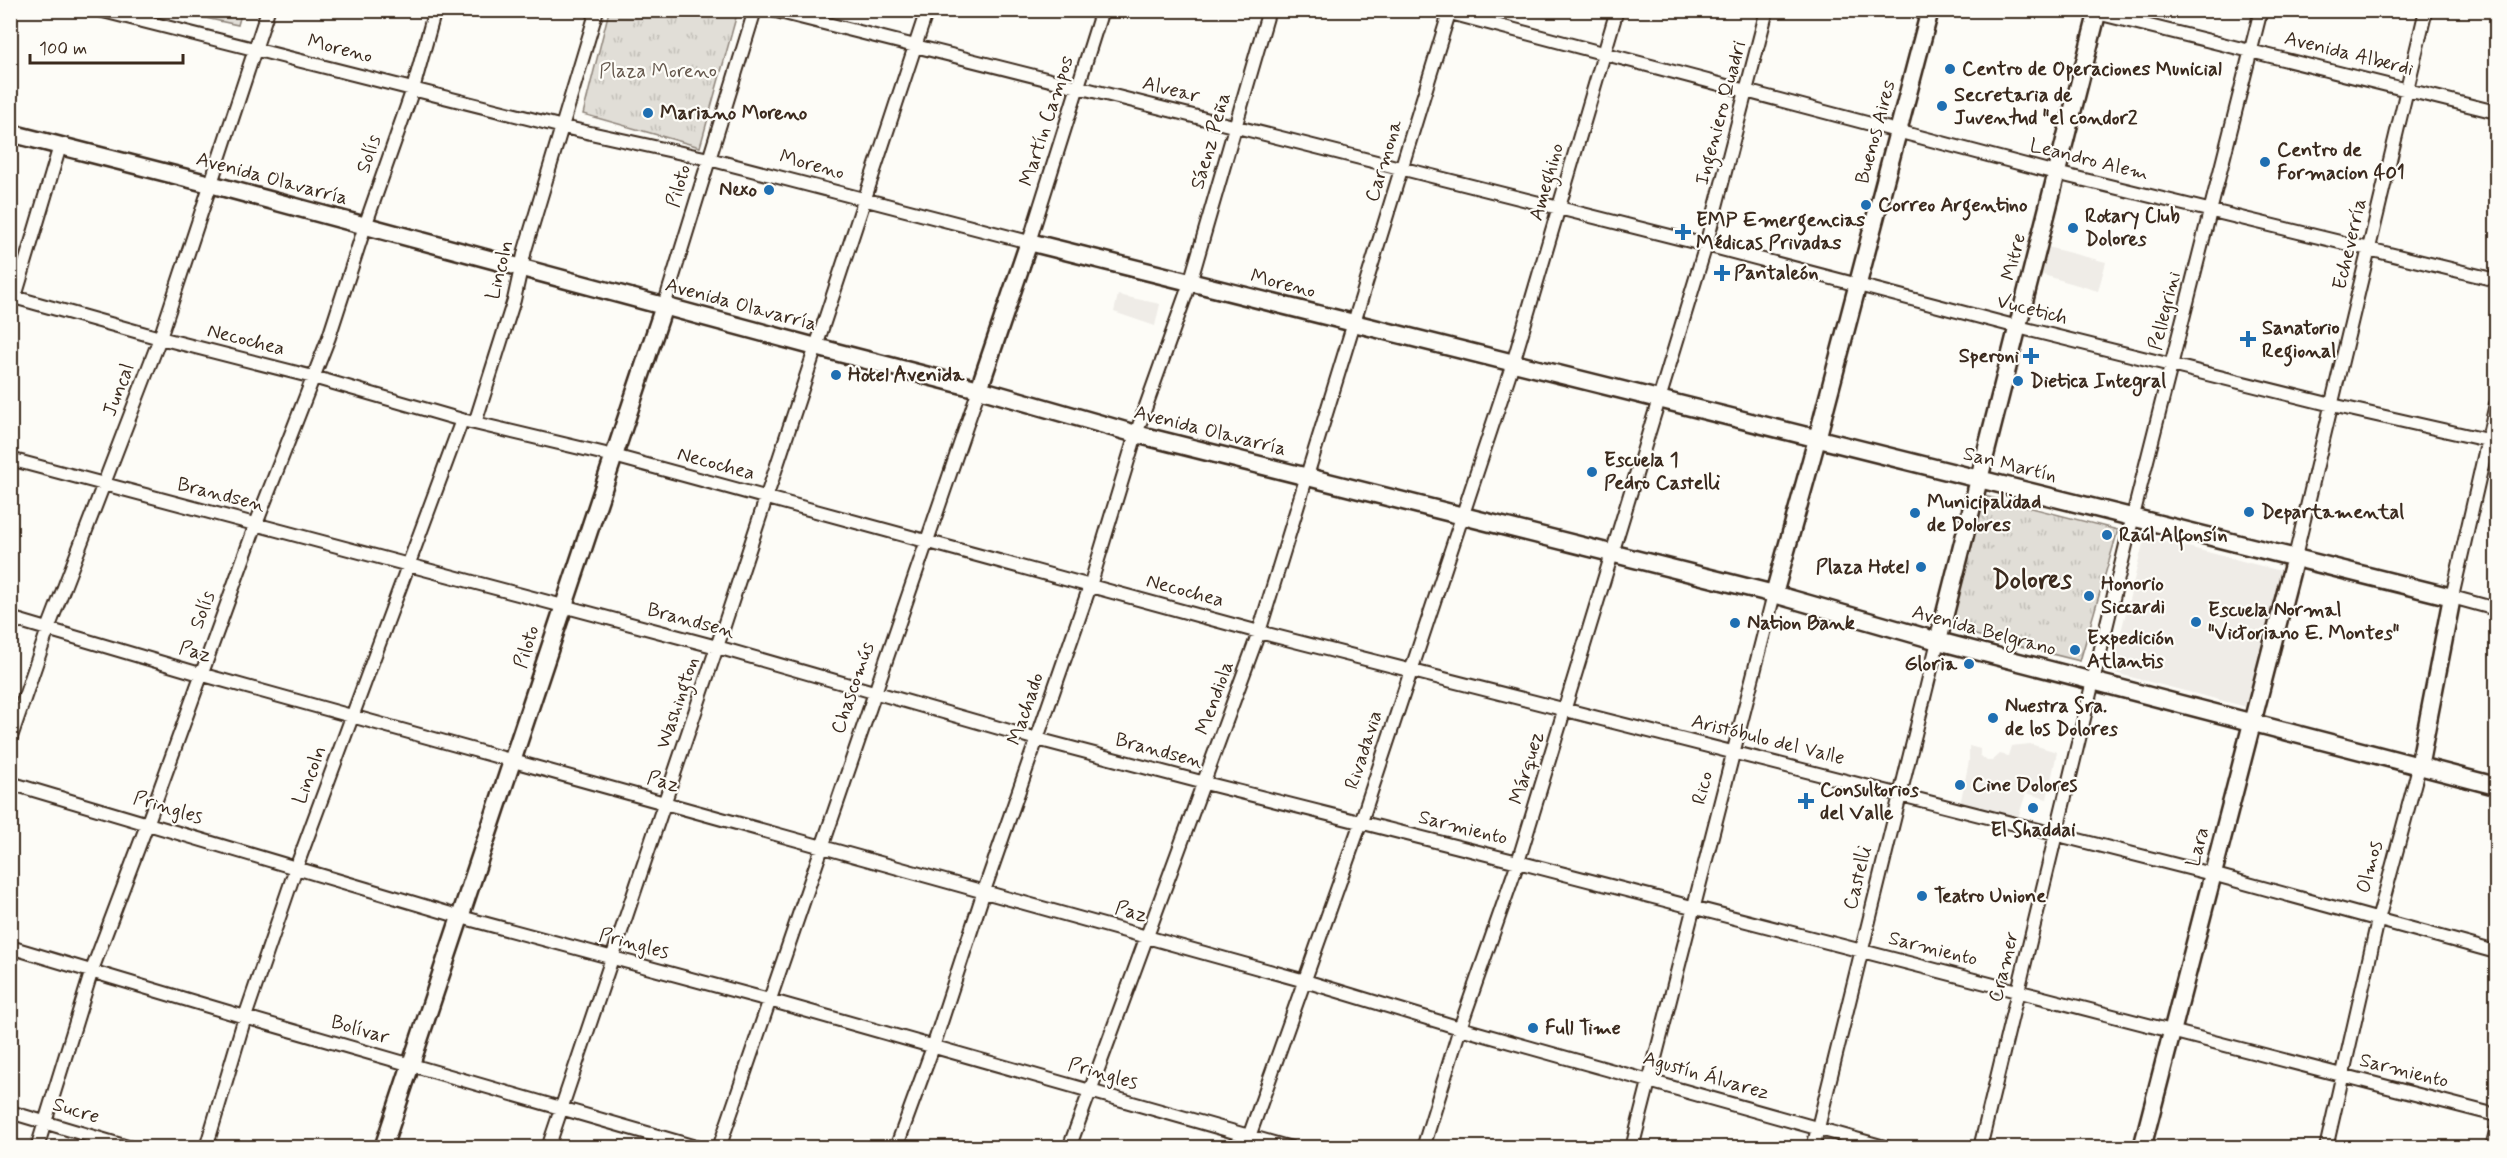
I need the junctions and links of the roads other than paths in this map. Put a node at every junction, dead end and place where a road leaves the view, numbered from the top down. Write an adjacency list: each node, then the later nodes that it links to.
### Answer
1 (99, 10): 18 (street, Moreno)
2 (268, 10): 18 (street, Juncal)
3 (435, 10): 22 (street, Solís)
4 (597, 10): 27 (street, Lincoln)
5 (755, 10): 31 (street, Piloto)
6 (772, 10): 17 (street, Alvear)
7 (927, 10): 17 (street, Washington)
8 (1102, 10): 21 (street, Martín Campos)
9 (1269, 10): 26 (street, Sáenz Peña)
10 (1617, 10): 20 (street, Ameghino)
11 (1767, 10): 24 (street, Ingeniero Quadri)
12 (1930, 10): 28 (main road, Buenos Aires)
13 (2261, 10): 19 (street, Pellegrini)
14 (2426, 10): 23 (street, Echeverría)
15 (1447, 11): 20 (street, Leandro Alem); 32 (street, Carmona)
16 (2094, 11): 19 (street, Avenida Alberdi); 33 (main road, Mitre)
17 (916, 46): 21 (street, Alvear); 35 (street, Washington)
18 (255, 50): 22 (street, Moreno); 34 (street, Juncal)
19 (2251, 51): 23 (street, Avenida Alberdi); 37 (street, Pellegrini)
20 (1605, 54): 24 (street, Leandro Alem); 36 (street, Ameghino)
21 (1079, 87): 26 (street, Alvear); 39 (street, Martín Campos)
22 (412, 89): 27 (street, Moreno); 38 (street, Solís)
23 (2407, 90): 25 (street, Avenida Alberdi); 41 (street, Echeverría)
24 (1748, 91): 28 (street, Leandro Alem); 40 (street, Ingeniero Quadri)
25 (2496, 112)
26 (1235, 126): 32 (street, Alvear); 44 (street, Sáenz Peña)
27 (563, 127): 31 (street, Moreno); 42 (street, Lincoln)
28 (1899, 130): 33 (street, Leandro Alem); 45 (main road, Buenos Aires)
29 (10, 133): 30 (main road, Avenida Olavarría)
30 (60, 146): 34 (main road, Avenida Olavarría); 46 (street)
31 (709, 159): 35 (street, Moreno); 47 (street, Piloto)
32 (1402, 169): 36 (street, Alvear); 48 (street, Carmona)
33 (2056, 173): 37 (street, Leandro Alem); 49 (main road, Mitre)
34 (210, 184): 38 (main road, Avenida Olavarría); 50 (street, Juncal)
35 (865, 201): 39 (street, Moreno); 51 (street, Washington)
36 (1560, 208): 40 (street, Vucetich); 52 (street, Ameghino)
37 (2211, 209): 41 (street, Leandro Alem); 53 (street, Pellegrini)
38 (365, 225): 42 (main road, Avenida Olavarría); 54 (street, Solís)
39 (1029, 243): 44 (main road, Moreno); 55 (main road, Chascomús)
40 (1706, 245): 45 (street, Vucetich); 56 (street, Ingeniero Quadri)
41 (2368, 249): 43 (street, Leandro Alem); 57 (street, Echeverría)
42 (522, 267): 47 (main road, Avenida Olavarría); 60 (street, Lincoln)
43 (2496, 280)
44 (1190, 283): 48 (main road, Moreno); 61 (street, Machado)
45 (1856, 286): 49 (street, Vucetich); 62 (main road, Buenos Aires)
46 (13, 296): 50 (street, Necochea)
47 (664, 306): 51 (main road, Avenida Olavarría); 64 (main road, Piloto)
48 (1354, 323): 52 (main road, Moreno); 66 (street, Mendiola)
49 (2018, 327): 53 (street, Vucetich); 67 (main road, Mitre)
50 (160, 338): 54 (street, Necochea); 68 (street, Juncal)
51 (816, 347): 55 (main road, Avenida Olavarría); 69 (street, Washington)
52 (1513, 363): 56 (main road, San Martín); 70 (street, Rivadavia)
53 (2171, 364): 57 (street, Vucetich); 71 (street, Pellegrini)
54 (313, 377): 59 (street, Necochea); 72 (street, Solís)
55 (979, 389): 61 (main road, Avenida Olavarría); 73 (street, Chascomús)
56 (1660, 398): 62 (main road, San Martín); 74 (street, Márquez)
57 (2332, 405): 63 (street, Vucetich); 75 (street, Echeverría)
58 (2496, 405): 63 (street)
59 (462, 420): 60 (street, Necochea); 76 (street, Lincoln)
60 (475, 423): 64 (street, Necochea)
61 (1136, 434): 66 (main road, Avenida Olavarría); 77 (street, Machado)
62 (1817, 439): 67 (main road, San Martín); 78 (main road, Rico)
63 (2492, 441): 79 (street)
64 (614, 456): 69 (street, Necochea); 80 (main road, Piloto)
65 (10, 459): 68 (street, Brandsen)
66 (1307, 477): 70 (main road, Avenida Olavarría); 84 (street, Mendiola)
67 (1978, 479): 71 (main road, San Martín); 85 (main road, Castelli)
68 (103, 485): 72 (street, Brandsen); 83 (street, Juncal)
69 (767, 498): 73 (street, Necochea); 86 (street, Washington)
70 (1461, 516): 74 (main road, Avenida Belgrano); 87 (street, Rivadavia)
71 (2133, 516): 75 (main road, San Martín); 89 (street, Cramer)
72 (256, 524): 76 (street, Brandsen); 88 (street, Solís)
73 (925, 542): 77 (street, Necochea); 90 (street, Chascomús)
74 (1612, 554): 78 (main road, Avenida Belgrano); 91 (street, Márquez)
75 (2295, 557): 79 (main road, San Martín); 94 (main road, Lara)
76 (408, 564): 80 (street, Brandsen); 93 (street, Lincoln)
77 (1090, 586): 84 (street, Necochea); 95 (street, Machado)
78 (1774, 594): 85 (main road, Avenida Belgrano); 97 (street, Rico)
79 (2452, 597): 81 (street, San Martín); 99 (main road, Olmos)
80 (562, 607): 86 (street, Brandsen); 98 (main road, Piloto)
81 (2496, 609)
82 (10, 618): 83 (street, Paz)
83 (48, 629): 88 (street, Paz); 92 (street, Juncal)
84 (1259, 632): 87 (street, Necochea); 101 (street, Mendiola)
85 (1938, 641): 89 (main road, Avenida Belgrano); 103 (street, Castelli)
86 (717, 647): 90 (street, Brandsen); 104 (street, Washington)
87 (1412, 669): 91 (street, Aristóbulo del Valle); 106 (street, Rivadavia)
88 (200, 674): 93 (street, Paz); 105 (street, Solís)
89 (2093, 681): 94 (main road, Avenida Belgrano); 107 (street, Cramer)
90 (873, 693): 95 (street, Brandsen); 108 (street, Chascomús)
91 (1566, 708): 97 (street, Aristóbulo del Valle); 109 (street, Márquez)
92 (15, 709): 96 (street, Juncal)
93 (353, 717): 98 (street, Paz); 110 (street, Lincoln)
94 (2252, 723): 99 (main road, Avenida Belgrano); 111 (main road, Lara)
95 (1037, 739): 101 (street, Brandsen); 112 (street, Machado)
96 (10, 741)
97 (1734, 752): 103 (street, Aristóbulo del Valle); 113 (street, Rico)
98 (513, 760): 104 (street, Paz); 114 (main road, Piloto)
99 (2419, 767): 102 (main road, Avenida Belgrano); 115 (street, Olmos)
100 (10, 783): 105 (street, Pringles)
101 (1205, 783): 106 (street, Brandsen); 116 (street, Mendiola)
102 (2496, 786)
103 (1900, 794): 107 (street, Aristóbulo del Valle); 118 (street, Castelli)
104 (664, 803): 108 (street, Paz); 120 (street, Washington)
105 (148, 822): 110 (street, Pringles); 121 (street, Solís)
106 (1361, 822): 109 (street, Sarmiento); 122 (street, Rivadavia)
107 (2056, 834): 111 (street, Aristóbulo del Valle); 123 (street, Cramer)
108 (822, 847): 112 (street, Paz); 124 (street, Chascomús)
109 (1518, 862): 113 (street, Sarmiento); 126 (street, Márquez)
110 (296, 868): 114 (street, Pringles); 125 (street, Lincoln)
111 (2212, 874): 115 (street, Aristóbulo del Valle); 127 (main road, Lara)
112 (984, 891): 116 (street, Paz); 128 (street, Machado)
113 (1694, 908): 118 (street, Sarmiento); 131 (street, Rico)
114 (461, 917): 120 (street, Pringles); 129 (main road, Piloto)
115 (2378, 920): 119 (street, Aristóbulo del Valle); 130 (street, Olmos)
116 (1147, 937): 122 (street, Paz); 132 (street, Mendiola)
117 (10, 947): 121 (street, Bolívar)
118 (1862, 951): 123 (street, Sarmiento); 137 (street, Castelli)
119 (2496, 952)
120 (612, 959): 124 (street, Pringles); 133 (street, Washington)
121 (92, 970): 125 (street, Bolívar); 136 (street, Solís)
122 (1305, 981): 126 (street, Agustín Álvarez); 139 (street, Rivadavia)
123 (2018, 991): 127 (street, Sarmiento); 154 (street, Cramer)
124 (769, 1000): 128 (street, Pringles); 146 (street, Chascomús)
125 (245, 1017): 129 (street, Bolívar); 142 (street, Lincoln)
126 (1460, 1028): 131 (street, Agustín Álvarez); 150 (street, Márquez)
127 (2173, 1031): 130 (street, Sarmiento); 155 (main road, Lara)
128 (933, 1047): 132 (street, Pringles); 147 (street, Machado)
129 (409, 1064): 133 (street, Bolívar); 143 (main road, Piloto)
130 (2341, 1075): 135 (street, Sarmiento); 156 (street, Olmos)
131 (1648, 1080): 137 (street, Agustín Álvarez); 151 (street, Rico)
132 (1090, 1090): 139 (street, Pringles); 148 (street, Mendiola)
133 (561, 1107): 144 (street, Washington); 145 (street, Bolívar)
134 (10, 1112): 136 (street, Sucre)
135 (2496, 1115)
136 (44, 1121): 140 (street, Solís); 141 (street, Sucre)
137 (1818, 1128): 152 (street, Castelli); 153 (street, Agustín Álvarez)
138 (2496, 1131): 157 (street)
139 (1248, 1141): 149 (street, Pringles)
140 (37, 1148)
141 (131, 1148)
142 (206, 1148)
143 (383, 1148)
144 (548, 1148)
145 (699, 1148)
146 (719, 1148)
147 (896, 1148)
148 (1069, 1148)
149 (1291, 1148)
150 (1423, 1148)
151 (1632, 1148)
152 (1813, 1148)
153 (1888, 1148)
154 (1980, 1148)
155 (2142, 1148)
156 (2326, 1148)
157 (2492, 1148)

